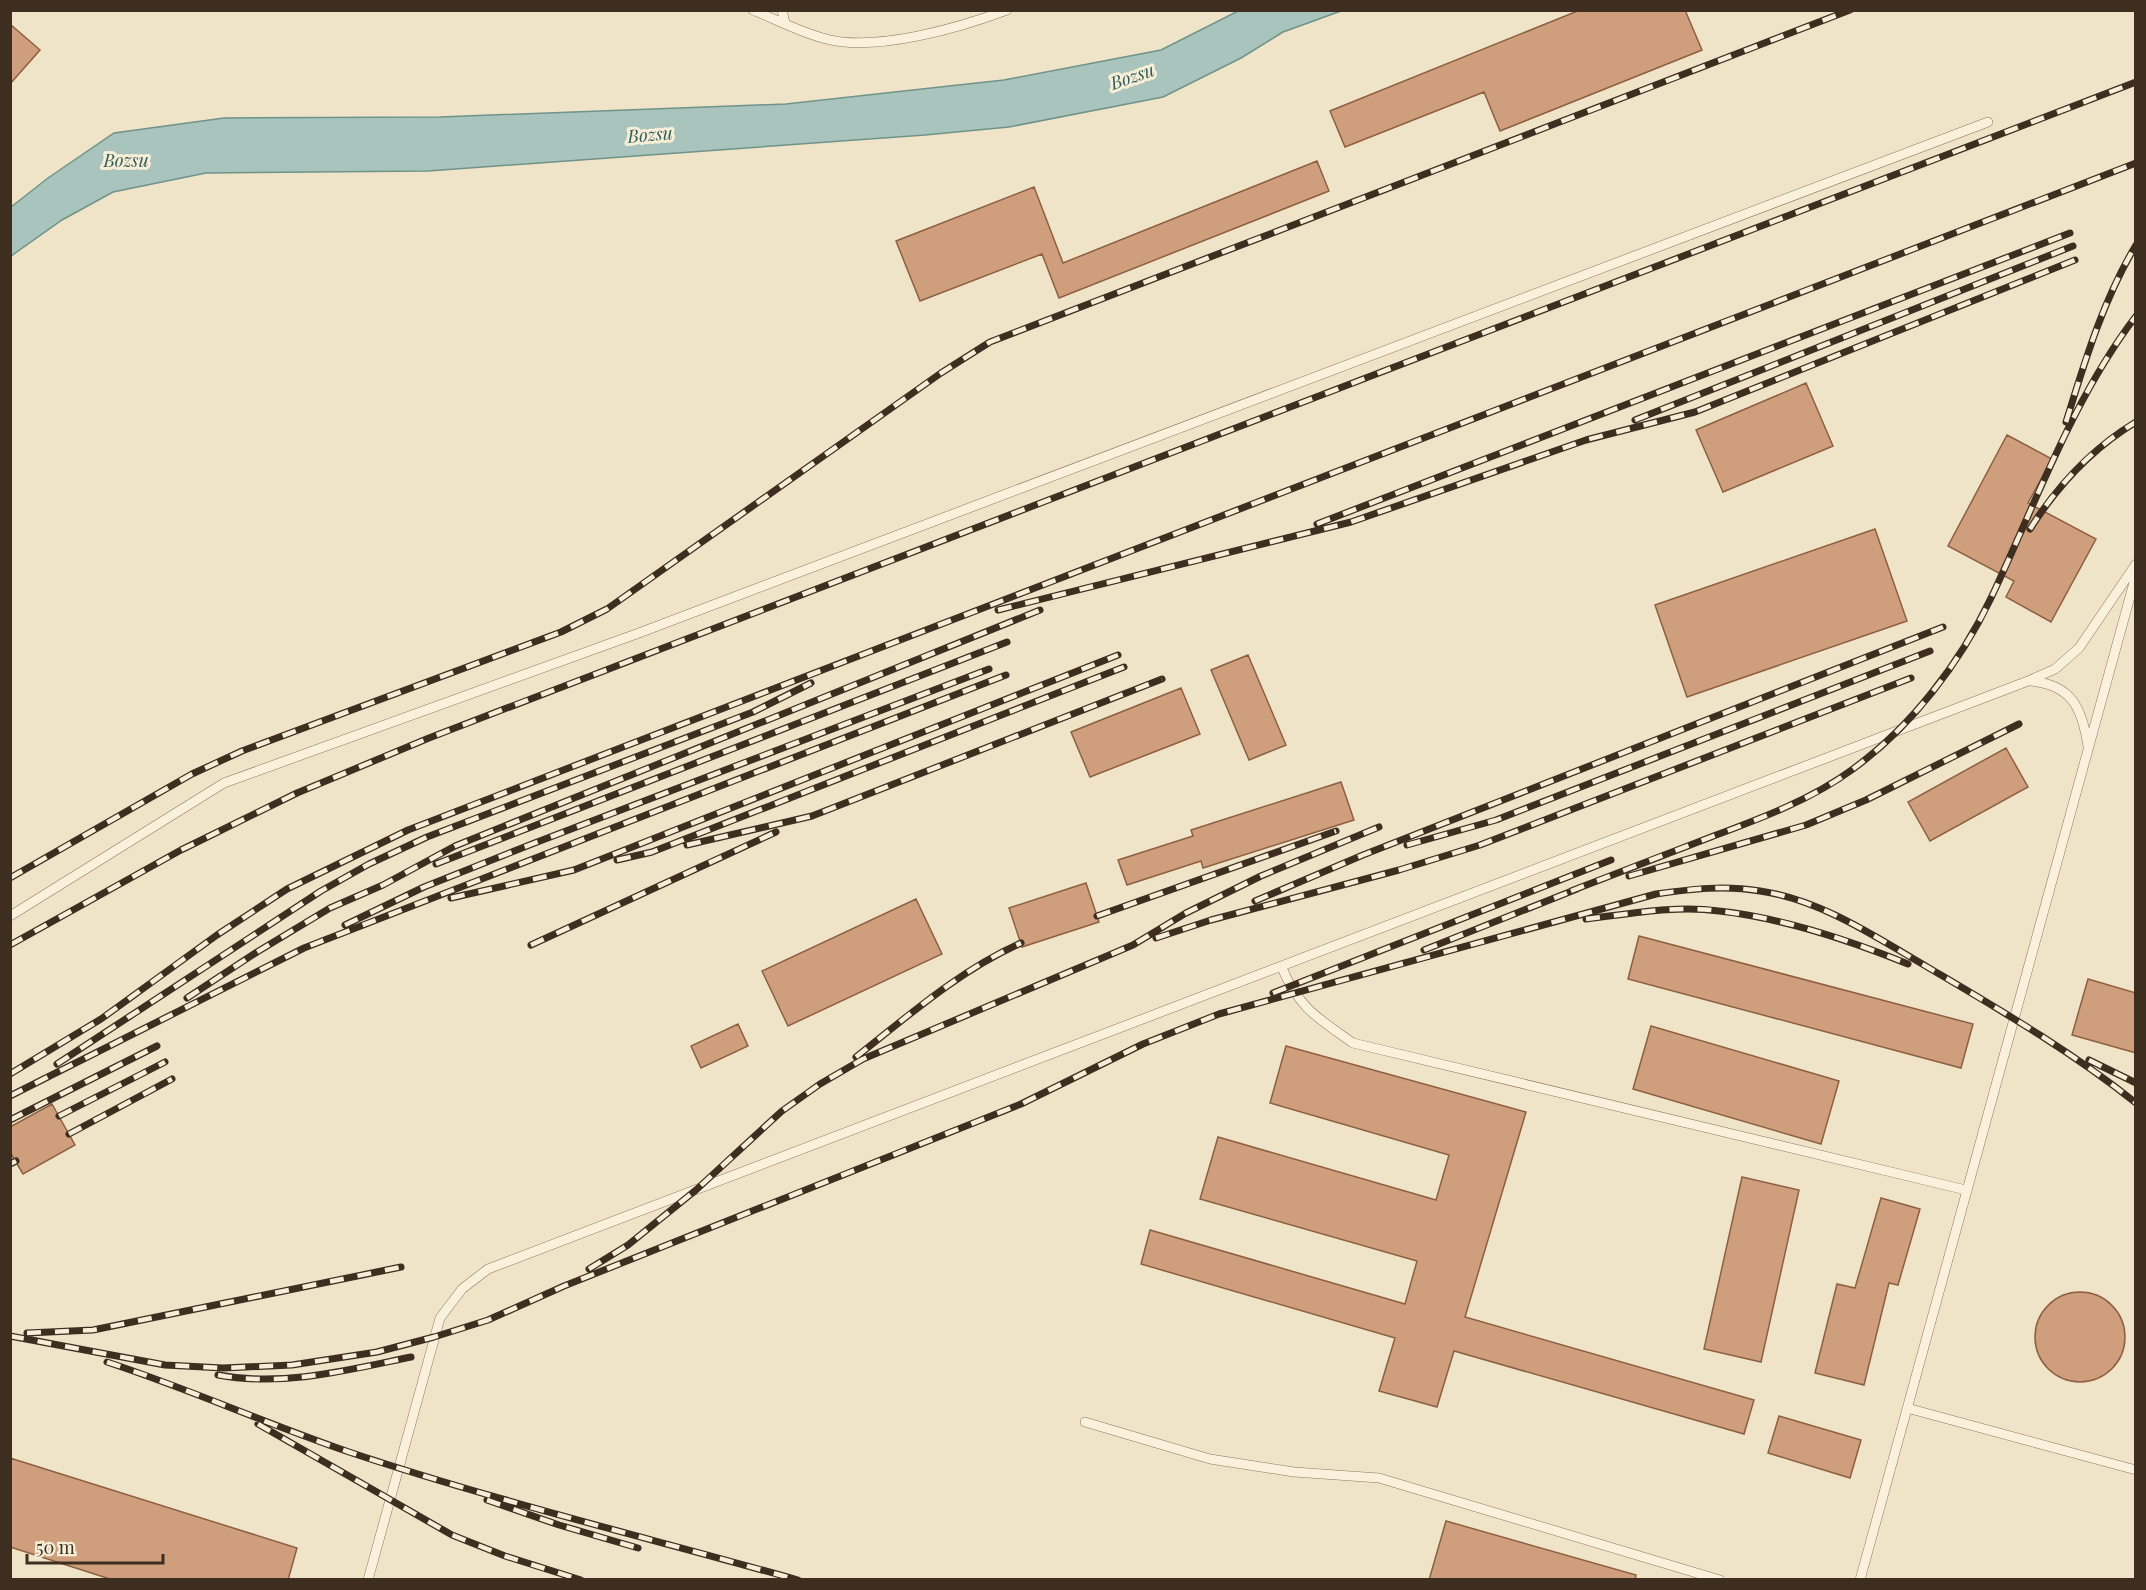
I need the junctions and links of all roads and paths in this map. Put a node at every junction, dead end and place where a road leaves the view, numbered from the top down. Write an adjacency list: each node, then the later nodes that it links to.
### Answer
1 (753, 10): 4 (lane)
2 (782, 10): 4 (lane)
3 (1007, 10): 4 (lane)
4 (786, 23)
5 (1988, 122): 10 (lane)
6 (2136, 564): 8 (lane)
7 (2136, 574): 9 (lane)
8 (2028, 681): 9 (lane); 11 (lane)
9 (2089, 748): 12 (lane)
10 (10, 916)
11 (1281, 966): 12 (lane); 16 (lane)
12 (1966, 1190): 13 (lane)
13 (1907, 1408): 15 (lane); 18 (lane)
14 (1085, 1422): 17 (lane)
15 (2136, 1470)
16 (368, 1580)
17 (1720, 1580)
18 (1860, 1580)

